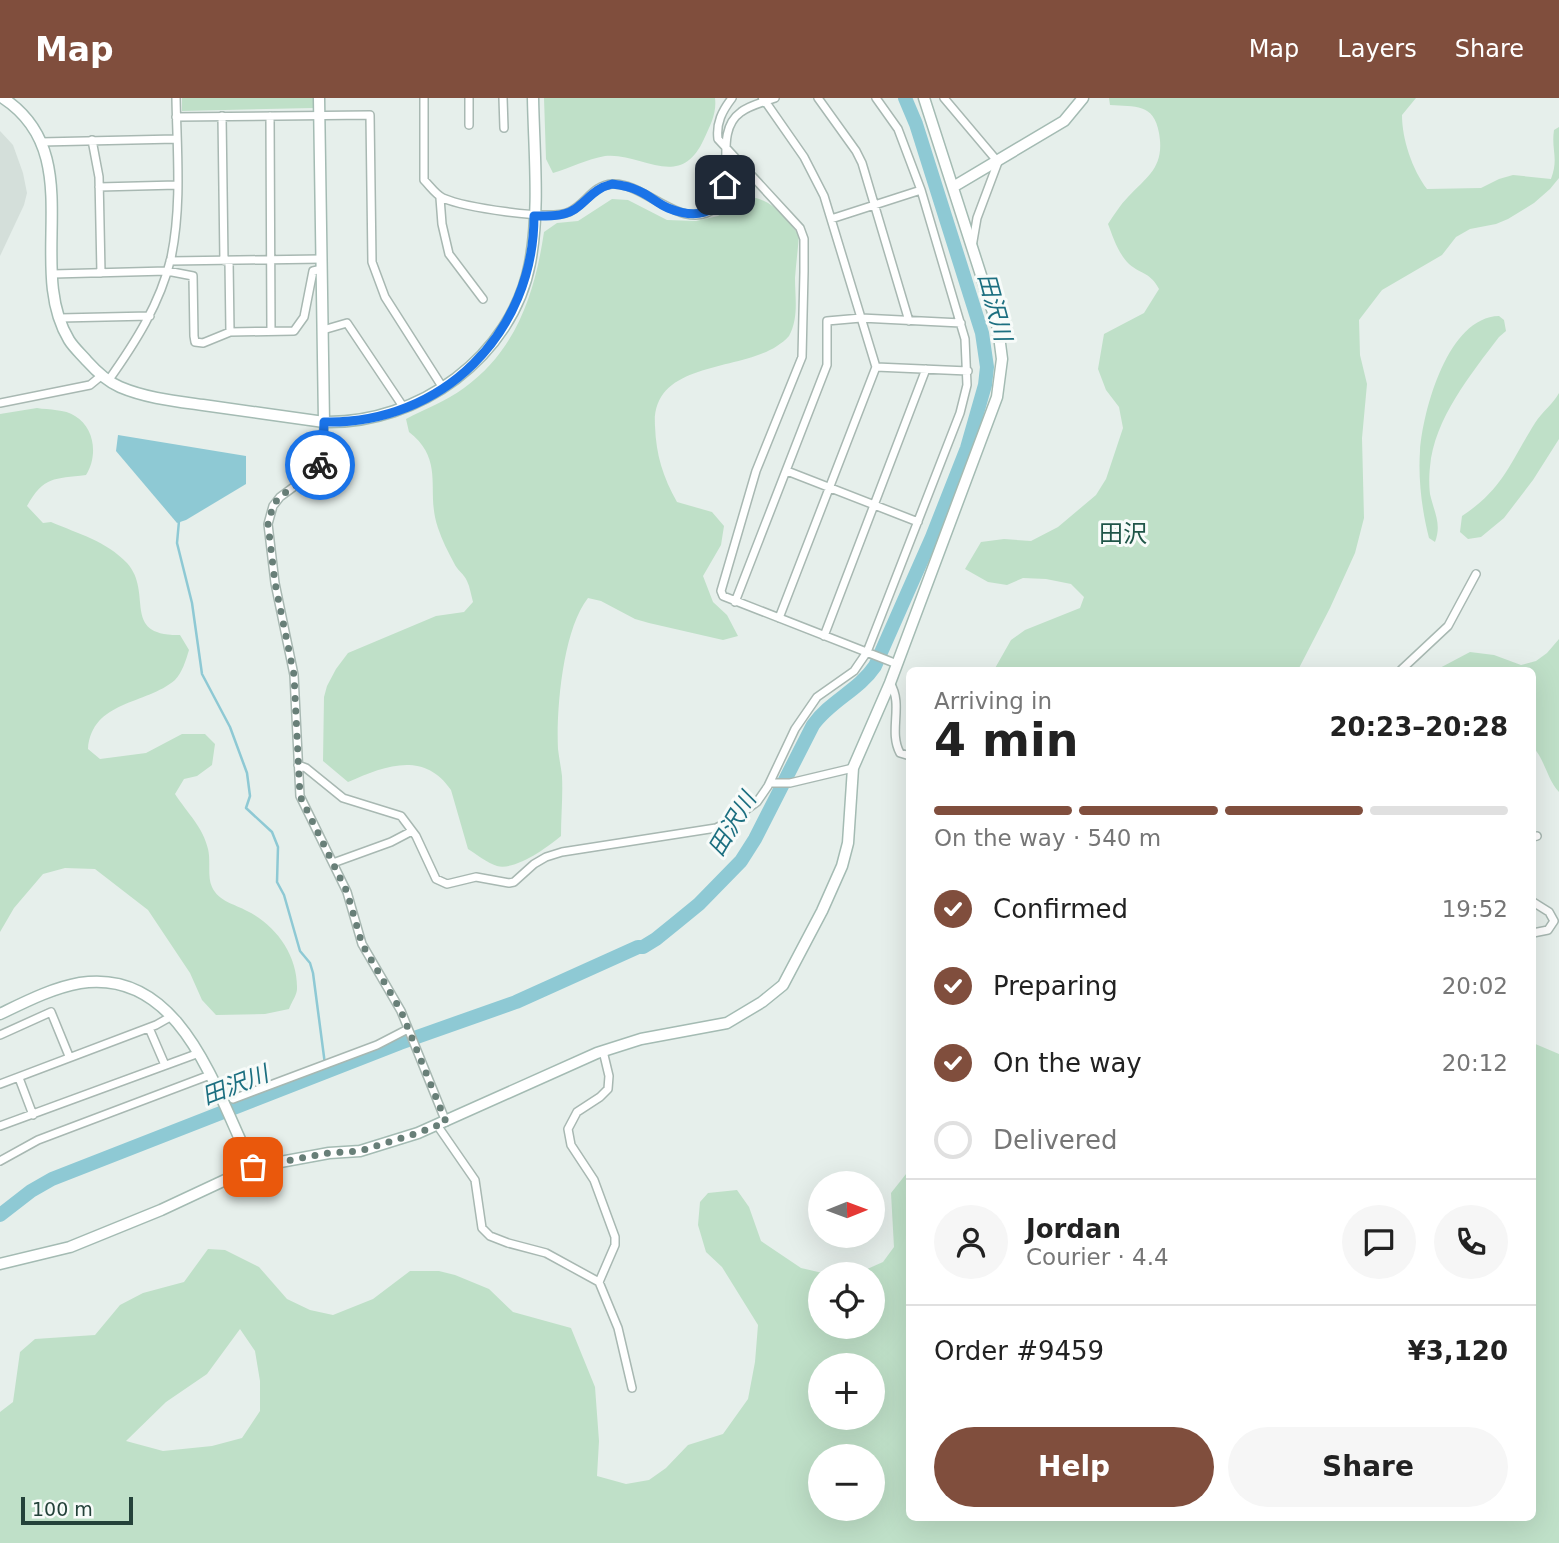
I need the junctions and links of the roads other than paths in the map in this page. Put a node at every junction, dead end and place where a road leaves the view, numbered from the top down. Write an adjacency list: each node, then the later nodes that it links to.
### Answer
1 (4, 98): 23 (street)
2 (176, 98): 18 (street)
3 (319, 98): 17 (street)
4 (424, 98): 30 (street)
5 (469, 98): 19 (street)
6 (503, 98): 20 (street)
7 (533, 98): 32 (street)
8 (732, 98): 24 (street)
9 (818, 98): 31 (street)
10 (876, 98): 29 (street)
11 (924, 98): 28 (street)
12 (944, 98): 25 (street)
13 (1083, 98): 25 (street)
14 (768, 99): 24 (street); 33 (street)
15 (222, 116): 16 (street); 18 (street); 37 (street)
16 (270, 116): 17 (street); 35 (street)
17 (320, 116): 38 (street); 55 (street)
18 (176, 117): 21 (street)
19 (469, 125)
20 (504, 128)
21 (176, 139): 22 (street); 26 (street)
22 (92, 140): 23 (street); 27 (street)
23 (41, 142): 41 (street)
24 (726, 148): 32 (street); 64 (street)
25 (998, 162): 28 (street); 34 (street)
26 (177, 185): 27 (street); 36 (street)
27 (99, 187): 40 (street)
28 (953, 187): 34 (street)
29 (921, 190): 31 (street); 47 (street)
30 (440, 198): 32 (street); 42 (street)
31 (875, 204): 33 (street); 46 (street)
32 (534, 216): 55 (street)
33 (831, 219): 45 (street)
34 (972, 247): 68 (street)
35 (271, 260): 37 (street); 38 (street); 49 (street)
36 (170, 261): 37 (street); 39 (street)
37 (227, 261): 50 (street)
38 (322, 264): 48 (street); 49 (street)
39 (167, 271): 40 (street); 43 (street); 50 (street)
40 (101, 273): 41 (street)
41 (53, 274): 44 (street)
42 (483, 299)
43 (150, 316): 44 (street); 54 (street)
44 (60, 317): 54 (street)
45 (860, 318): 46 (street); 51 (street); 59 (street)
46 (909, 321): 47 (street)
47 (961, 323): 53 (street)
48 (323, 330): 57 (street); 58 (street)
49 (271, 331): 50 (street)
50 (230, 332)
51 (876, 367): 52 (street); 60 (street)
52 (926, 369): 53 (street); 61 (street)
53 (968, 371): 62 (street)
54 (104, 378): 56 (street); 58 (street)
55 (443, 388): 57 (street)
56 (0, 403)
57 (404, 408): 58 (street)
58 (324, 422): 72 (street)
59 (787, 471): 60 (street); 64 (street)
60 (830, 488): 61 (street); 65 (street)
61 (873, 505): 62 (street); 66 (street)
62 (918, 522): 67 (street)
63 (1476, 573): 69 (street)
64 (735, 602): 65 (street)
65 (779, 618): 66 (street)
66 (824, 636): 67 (street)
67 (867, 652): 68 (street); 74 (street)
68 (897, 664): 70 (street)
69 (1404, 667)
70 (890, 683): 71 (street); 73 (street)
71 (906, 755)
72 (298, 765): 75 (street); 76 (street)
73 (853, 768): 74 (street); 84 (street)
74 (773, 783): 75 (street)
75 (412, 831): 76 (street)
76 (333, 863): 82 (street)
77 (1536, 904): 78 (street)
78 (1536, 932)
79 (0, 1014): 80 (street)
80 (172, 1016): 81 (street); 85 (street)
81 (149, 1028): 86 (street); 87 (street)
82 (408, 1029): 91 (street); 93 (street)
83 (0, 1035): 86 (street)
84 (603, 1051): 93 (street); 98 (street)
85 (199, 1053): 87 (street); 88 (street)
86 (69, 1056): 89 (street)
87 (165, 1065): 92 (street)
88 (210, 1074): 95 (street); 96 (street)
89 (19, 1078): 90 (street); 92 (street)
90 (0, 1084)
91 (233, 1099)
92 (33, 1115): 94 (street)
93 (442, 1123): 96 (street); 98 (street)
94 (0, 1126)
95 (0, 1161)
96 (253, 1167): 97 (street)
97 (0, 1264)
98 (599, 1282): 99 (street)
99 (632, 1388)

